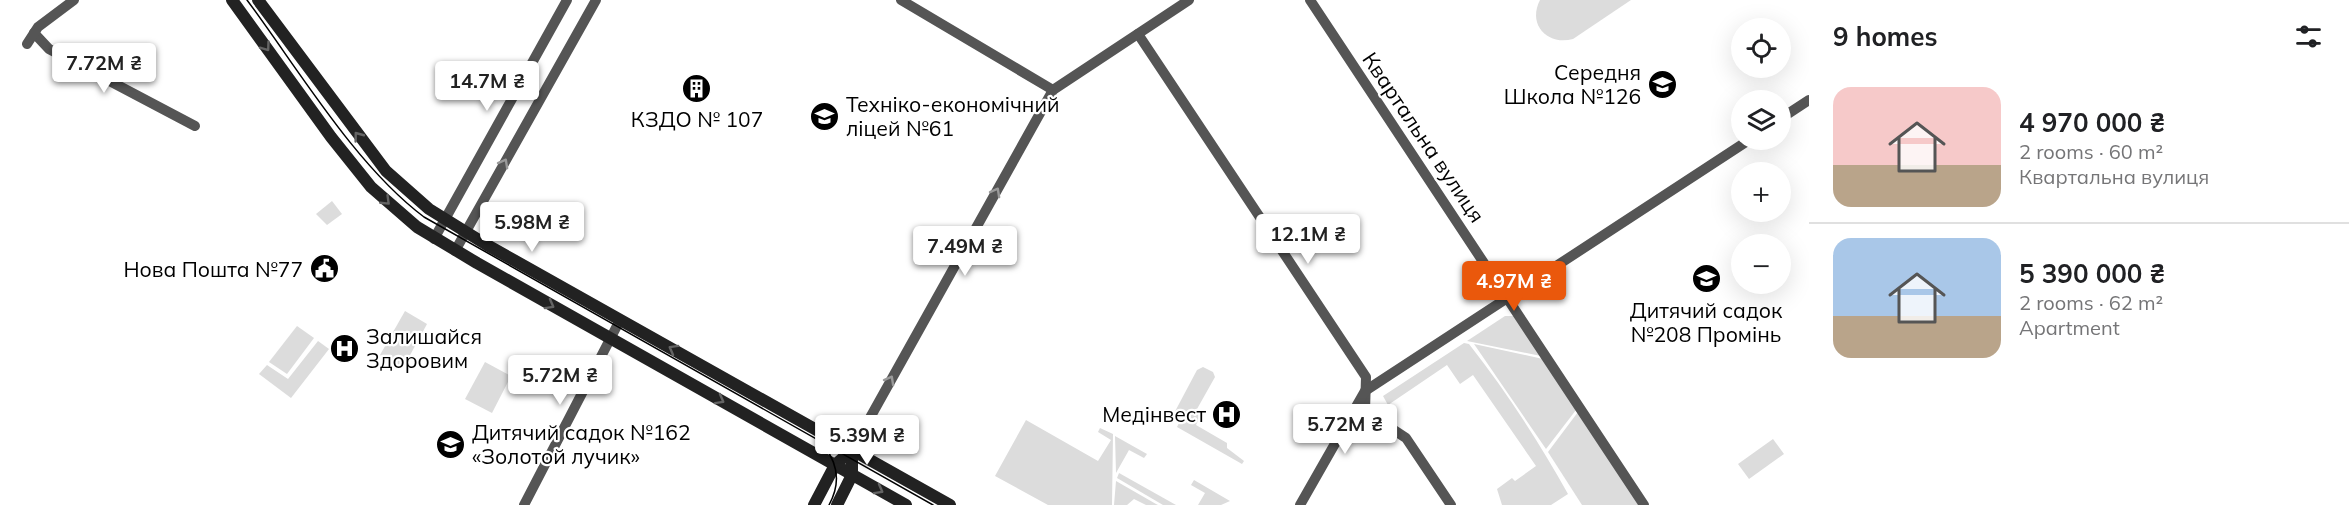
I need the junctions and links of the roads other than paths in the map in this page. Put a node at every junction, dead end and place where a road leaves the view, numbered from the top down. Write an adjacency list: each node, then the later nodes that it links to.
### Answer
1 (74, 0): 9 (street)
2 (232, 0): 19 (main road, one-way to 19)
3 (258, 0): 17 (main road, one-way to 3)
4 (567, 0): 17 (street)
5 (596, 0): 18 (street, one-way to 5)
6 (901, 0): 12 (street)
7 (1189, 0): 10 (street)
8 (1310, 0): 21 (street, Квартальна вулиця)
9 (34, 33): 11 (street); 15 (street)
10 (1138, 34): 12 (street); 24 (street)
11 (27, 44)
12 (1053, 90): 25 (street, one-way to 12)
13 (1809, 100): 14 (street)
14 (1791, 112)
15 (195, 126)
16 (1734, 150): 21 (street)
17 (445, 220): 18 (main road); 19 (street)
18 (465, 232): 20 (street); 22 (main road)
19 (434, 239): 20 (main road)
20 (455, 251): 23 (main road, one-way to 23)
21 (1507, 299): 24 (street); 35 (street, Квартальна вулиця)
22 (620, 320): 23 (street); 25 (main road, one-way to 22)
23 (610, 338): 26 (main road, one-way to 26); 28 (street)
24 (1365, 391): 33 (street); 34 (street)
25 (852, 450): 26 (main road); 27 (main road); 32 (main road)
26 (835, 465): 27 (main road); 29 (main road)
27 (852, 475): 30 (main road); 31 (main road, one-way to 31)
28 (524, 505)
29 (814, 505)
30 (837, 505)
31 (906, 505)
32 (950, 505)
33 (1300, 505)
34 (1451, 505)
35 (1644, 505)

